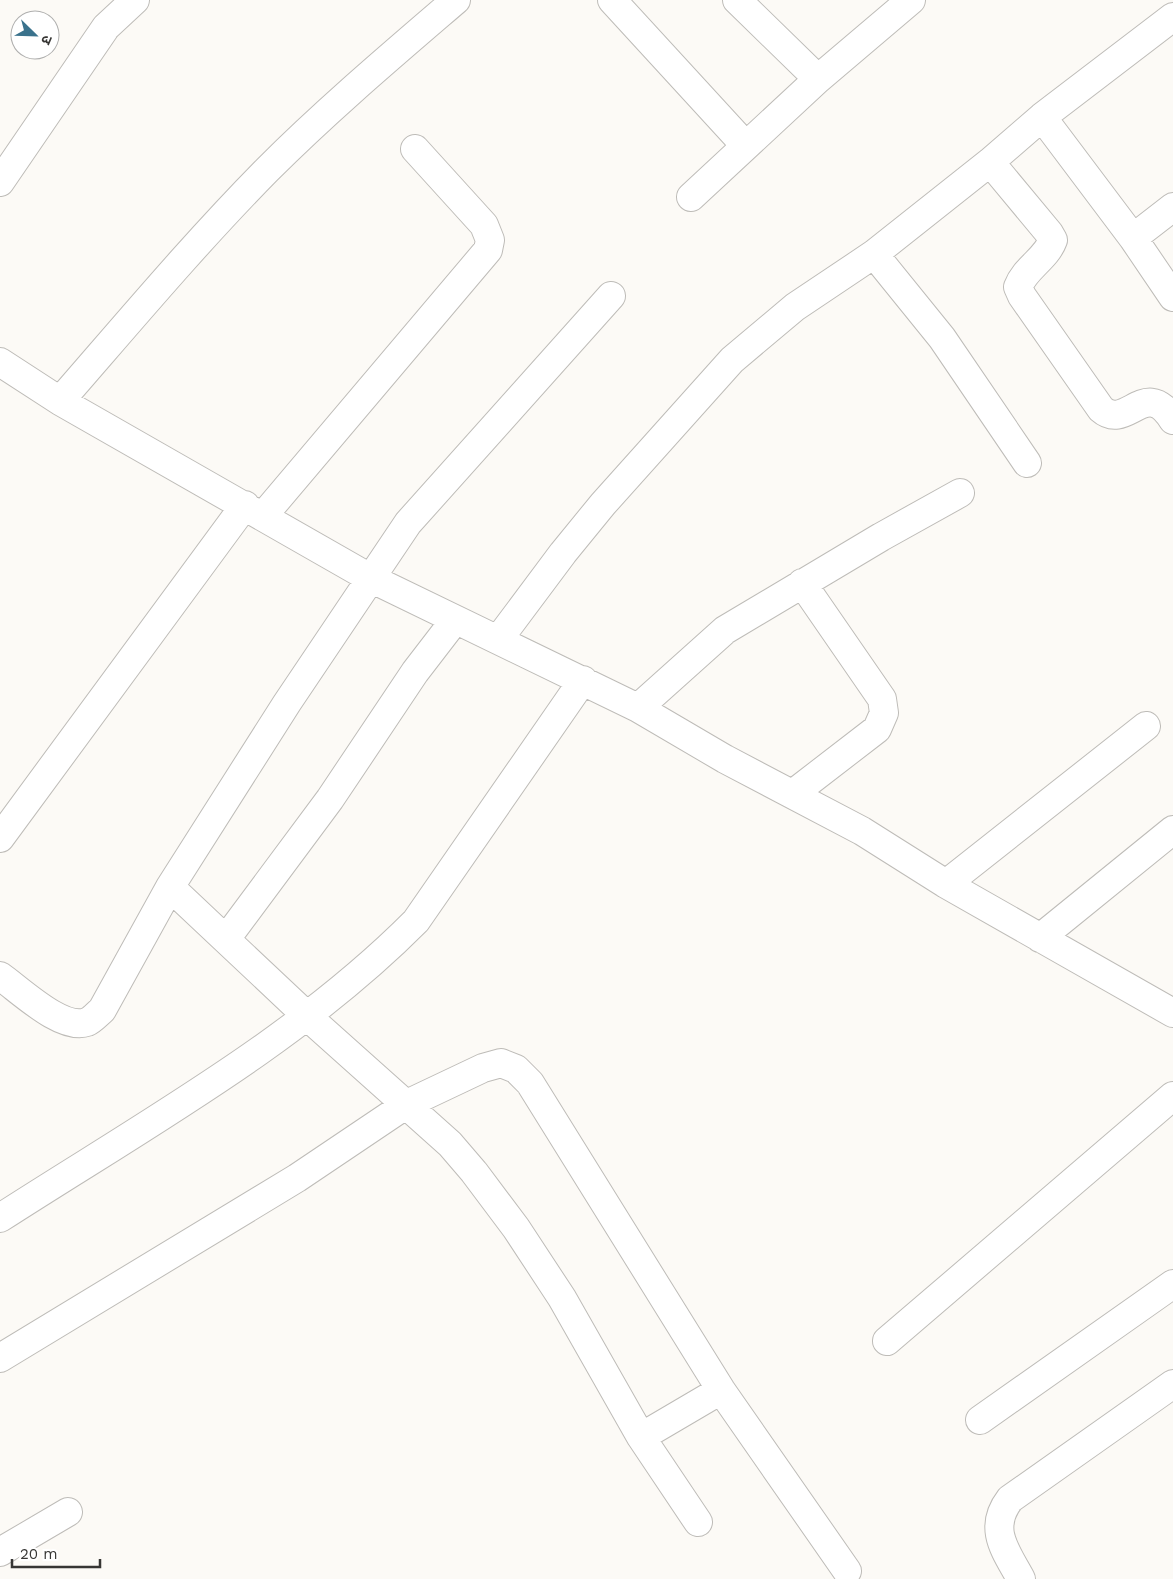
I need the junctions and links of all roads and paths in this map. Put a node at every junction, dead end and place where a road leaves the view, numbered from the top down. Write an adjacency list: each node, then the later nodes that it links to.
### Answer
1 (135, 0): 12 (street)
2 (456, 0): 20 (street)
3 (612, 0): 9 (street)
4 (737, 0): 7 (street)
5 (911, 0): 7 (street)
6 (1173, 17): 8 (street)
7 (818, 79): 9 (street)
8 (1042, 117): 11 (street); 15 (street)
9 (745, 145): 13 (street)
10 (415, 149): 24 (street)
11 (990, 162): 16 (street); 21 (street)
12 (0, 182)
13 (691, 197)
14 (1173, 207): 15 (street)
15 (1133, 238): 18 (street)
16 (874, 254): 22 (street); 28 (street)
17 (611, 296): 25 (street)
18 (1173, 297)
19 (0, 362): 20 (street)
20 (60, 401): 24 (street)
21 (1173, 420)
22 (1027, 463)
23 (960, 493): 26 (street)
24 (254, 510): 25 (street); 34 (street)
25 (370, 578): 27 (street); 36 (street)
26 (802, 583): 30 (street); 32 (street)
27 (455, 620): 28 (street); 38 (street)
28 (498, 640): 29 (street)
29 (583, 680): 30 (street); 41 (street)
30 (638, 708): 32 (street)
31 (1146, 726): 35 (street)
32 (794, 793): 35 (street)
33 (1173, 830): 37 (street)
34 (0, 836)
35 (946, 884): 37 (street)
36 (170, 888): 38 (street); 39 (street)
37 (1040, 938): 40 (street)
38 (226, 939): 41 (street)
39 (0, 976)
40 (1173, 1013)
41 (308, 1017): 43 (street); 44 (street)
42 (1173, 1096): 46 (street)
43 (407, 1104): 47 (street); 49 (street); 51 (street)
44 (0, 1218)
45 (1173, 1284): 50 (street)
46 (887, 1341)
47 (0, 1358)
48 (1173, 1384): 56 (street)
49 (721, 1390): 51 (street); 55 (street)
50 (980, 1420)
51 (641, 1437): 53 (street)
52 (68, 1512): 54 (street)
53 (698, 1522)
54 (0, 1552)
55 (847, 1571)
56 (1021, 1579)

